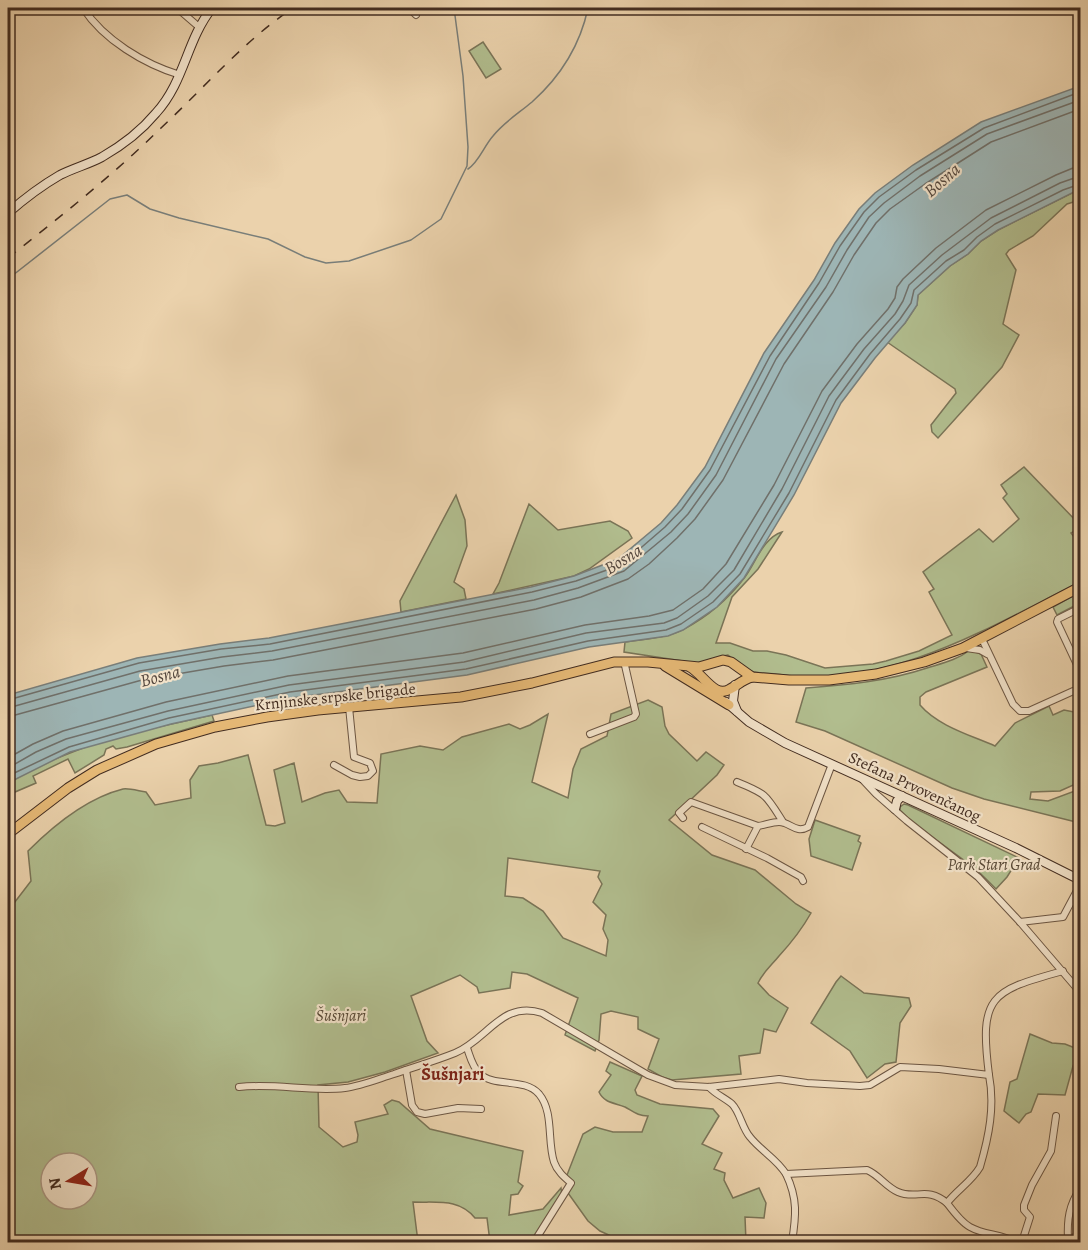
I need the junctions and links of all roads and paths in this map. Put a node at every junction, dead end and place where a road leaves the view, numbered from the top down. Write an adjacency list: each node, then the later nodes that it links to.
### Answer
1 (82, 8): 7 (street)
2 (177, 8): 6 (street)
3 (212, 8): 6 (street)
4 (409, 8): 5 (street)
5 (416, 15)
6 (199, 27): 7 (street)
7 (180, 75): 8 (street)
8 (8, 213)
9 (1080, 587): 11 (main road)
10 (1080, 608): 19 (street)
11 (982, 639): 12 (main road); 13 (street)
12 (963, 648): 13 (street); 20 (main road)
13 (990, 657): 23 (street)
14 (624, 661): 15 (main road, Krnjinske srpske brigade); 26 (main road, Krnjinske srpske brigade); 28 (street)
15 (657, 663): 18 (main road, Krnjinske srpske brigade); 25 (main road)
16 (711, 664): 17 (main road); 18 (main road, Krnjinske srpske brigade); 21 (main road)
17 (735, 665): 20 (main road); 22 (main road)
18 (690, 667): 21 (main road)
19 (1080, 671)
20 (752, 676): 22 (main road)
21 (708, 681): 24 (main road)
22 (736, 684): 24 (main road); 27 (street)
23 (1080, 688)
24 (715, 690): 25 (street, Stefana Prvovenčanog)
25 (729, 705): 27 (street, Stefana Prvovenčanog)
26 (349, 708): 30 (street); 40 (main road, Krnjinske srpske brigade)
27 (739, 714): 29 (street, Stefana Prvovenčanog)
28 (590, 734)
29 (832, 764): 31 (street, Stefana Prvovenčanog); 37 (street)
30 (334, 765)
31 (860, 777): 33 (street, Stefana Prvovenčanog); 35 (street)
32 (737, 783): 37 (street)
33 (887, 790): 34 (street, Stefana Prvovenčanog); 35 (street)
34 (902, 796): 35 (street); 42 (street, Stefana Prvovenčanog)
35 (895, 810): 45 (street)
36 (683, 818): 38 (street)
37 (783, 822): 38 (street)
38 (758, 826): 41 (street)
39 (702, 827): 41 (street)
40 (8, 834)
41 (746, 849): 43 (street)
42 (1080, 880)
43 (803, 881)
44 (1080, 885): 45 (street)
45 (1020, 922): 46 (street)
46 (1063, 971): 47 (street); 50 (street)
47 (1080, 992)
48 (467, 1048): 49 (street); 52 (street); 60 (street)
49 (406, 1070): 51 (street); 53 (street)
50 (989, 1075): 52 (street); 57 (street)
51 (239, 1087)
52 (709, 1087): 55 (street)
53 (481, 1109)
54 (1056, 1116): 63 (street)
55 (786, 1174): 57 (street); 61 (street)
56 (1080, 1189): 59 (street)
57 (947, 1203): 62 (street)
58 (1080, 1236): 59 (street)
59 (1065, 1241): 64 (street)
60 (534, 1242)
61 (792, 1242)
62 (1015, 1242)
63 (1022, 1242)
64 (1055, 1242)

